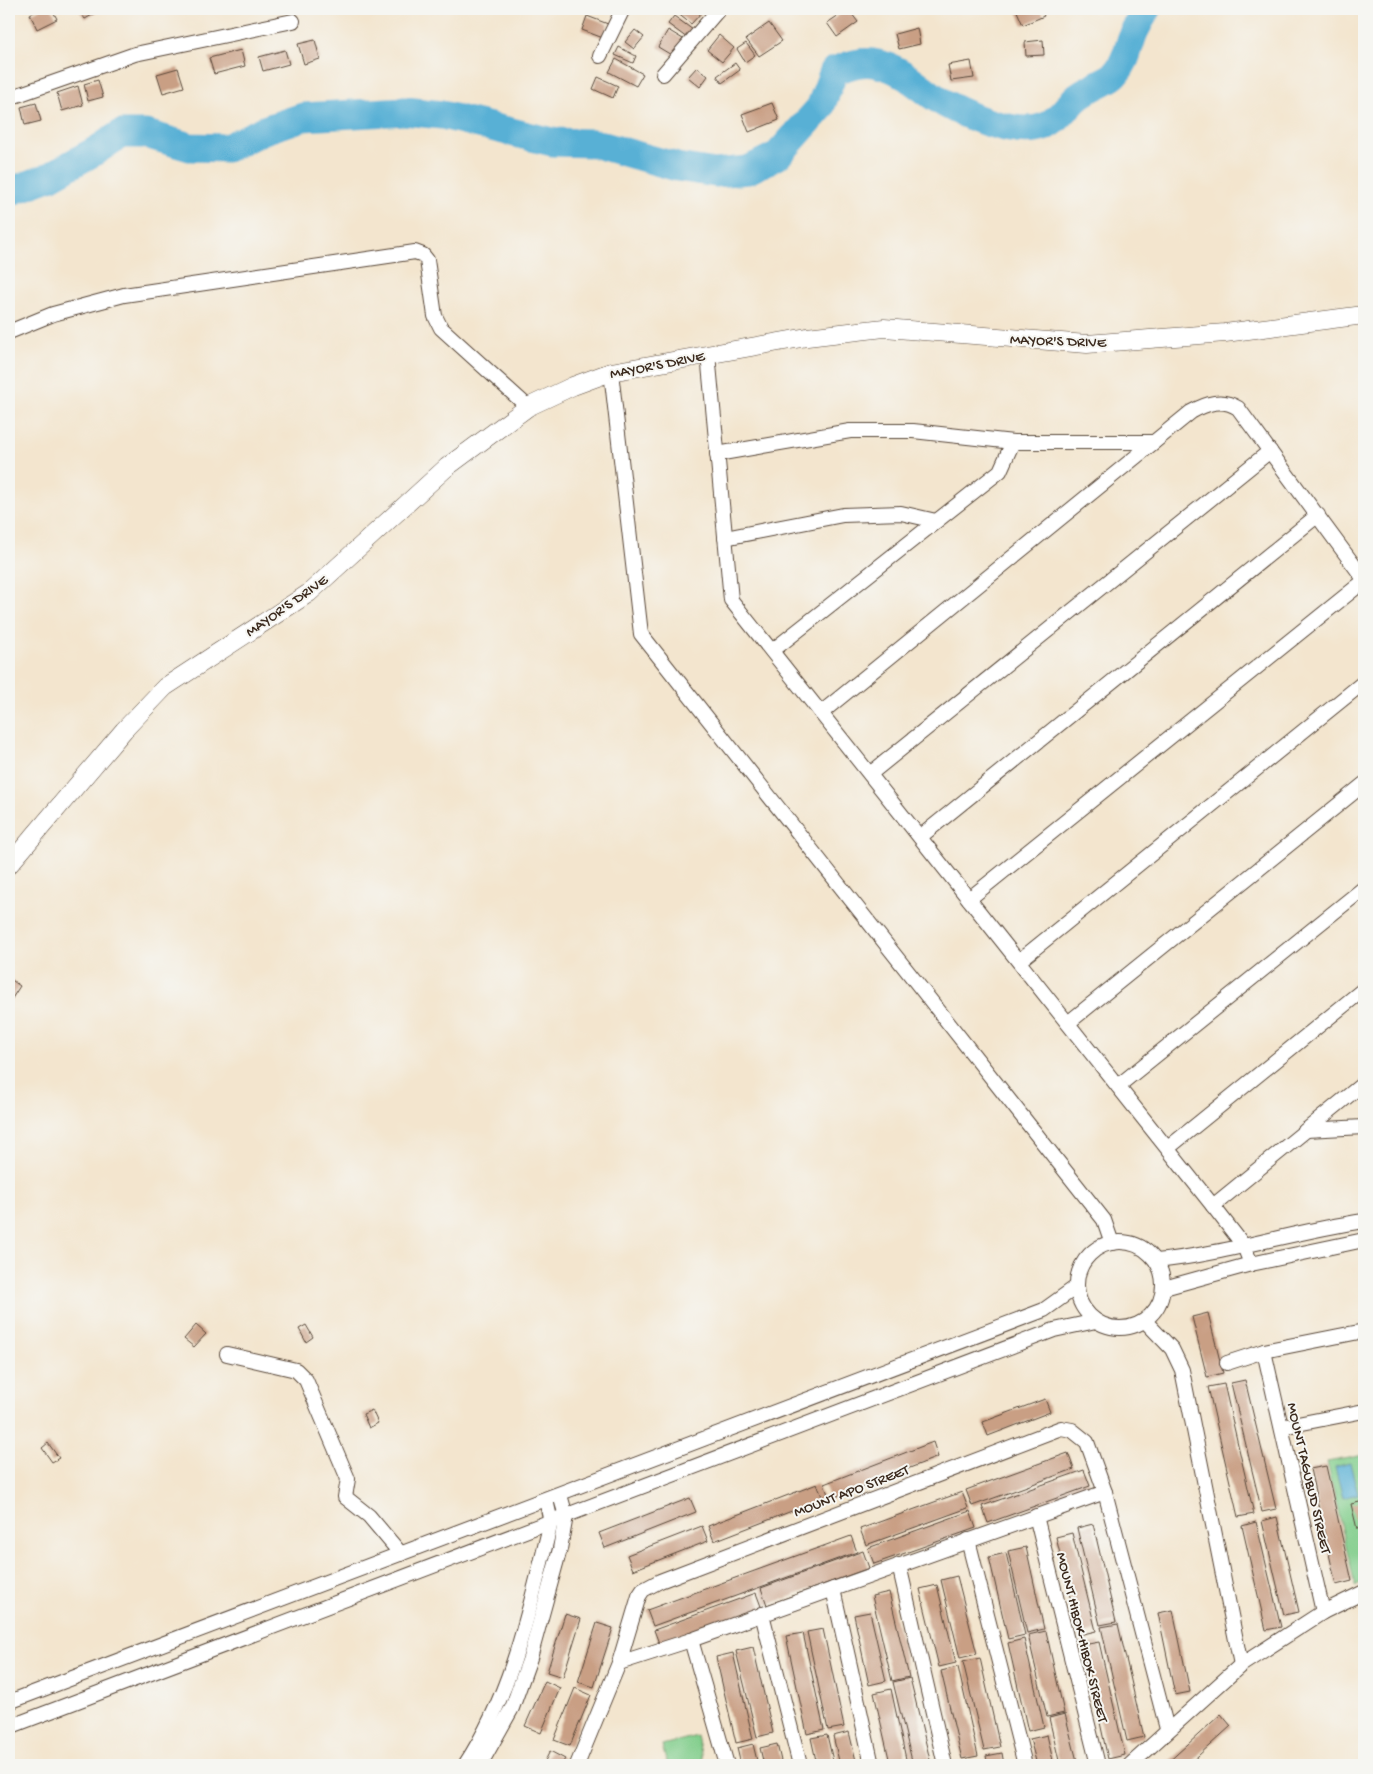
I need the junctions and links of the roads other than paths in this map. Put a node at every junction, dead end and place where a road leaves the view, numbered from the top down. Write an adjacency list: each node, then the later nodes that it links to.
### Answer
1 (623, 9): 4 (street)
2 (719, 9): 5 (street)
3 (293, 21): 6 (street)
4 (600, 56)
5 (663, 74)
6 (9, 98)
7 (1364, 315): 9 (street, MAYOR'S DRIVE)
8 (9, 332): 11 (street)
9 (708, 354): 10 (street, MAYOR'S DRIVE); 15 (street)
10 (611, 372): 11 (street, MAYOR'S DRIVE); 40 (street)
11 (528, 407): 26 (street, MAYOR'S DRIVE)
12 (1013, 442): 13 (street); 15 (street); 17 (street)
13 (1154, 442): 14 (street); 22 (street)
14 (1270, 451): 16 (street); 23 (street)
15 (717, 454): 18 (street)
16 (1318, 515): 19 (street); 25 (street)
17 (936, 521): 18 (street); 20 (street)
18 (725, 538): 20 (street)
19 (1364, 580): 28 (street)
20 (772, 651): 22 (street)
21 (1364, 682): 29 (street)
22 (821, 713): 23 (street)
23 (870, 774): 25 (street)
24 (1364, 784): 31 (street)
25 (920, 837): 28 (street)
26 (9, 865)
27 (1364, 888): 33 (street)
28 (969, 899): 29 (street)
29 (1019, 961): 31 (street)
30 (1364, 990): 36 (street)
31 (1068, 1023): 33 (street)
32 (1364, 1083): 35 (street)
33 (1118, 1086): 36 (street)
34 (1364, 1127): 35 (street)
35 (1306, 1130): 37 (street)
36 (1168, 1148): 37 (street)
37 (1213, 1206): 41 (street)
38 (1364, 1221): 41 (street)
39 (1364, 1240): 43 (street)
40 (1112, 1243): 42 (street); 44 (street)
41 (1244, 1246): 42 (street); 43 (street)
42 (1157, 1261): 45 (street)
43 (1251, 1264): 45 (street)
44 (1076, 1287): 47 (street); 55 (street)
45 (1164, 1288): 46 (street)
46 (1145, 1321): 47 (street); 69 (street)
47 (1096, 1322): 57 (street)
48 (1364, 1331): 49 (street)
49 (1264, 1351): 51 (street); 53 (street, MOUNT TAGUBUD STREET)
50 (227, 1354): 61 (street)
51 (1227, 1363)
52 (1364, 1411): 53 (street)
53 (1282, 1427): 65 (street, MOUNT TAGUBUD STREET)
54 (1105, 1492): 58 (street); 68 (street, MOUNT APO STREET); 72 (street)
55 (560, 1495): 56 (street); 57 (street)
56 (546, 1500): 59 (street); 61 (street)
57 (566, 1516): 59 (street); 74 (street)
58 (1036, 1516): 60 (street); 81 (street, MOUNT HIBOK-HIBOK STREET)
59 (551, 1522): 71 (street); 73 (street)
60 (968, 1540): 62 (street); 80 (street)
61 (401, 1554): 70 (street)
62 (899, 1565): 63 (street); 79 (street)
63 (833, 1589): 66 (street); 78 (street)
64 (1364, 1592): 65 (street)
65 (1323, 1612): 69 (street)
66 (762, 1614): 67 (street); 77 (street)
67 (691, 1640): 68 (street); 76 (street)
68 (619, 1663): 75 (street)
69 (1241, 1665): 72 (street)
70 (9, 1702)
71 (9, 1727)
72 (1167, 1729): 82 (street)
73 (465, 1765)
74 (480, 1765)
75 (578, 1765)
76 (727, 1765)
77 (800, 1765)
78 (872, 1765)
79 (945, 1765)
80 (1025, 1765)
81 (1098, 1765)
82 (1130, 1765)

